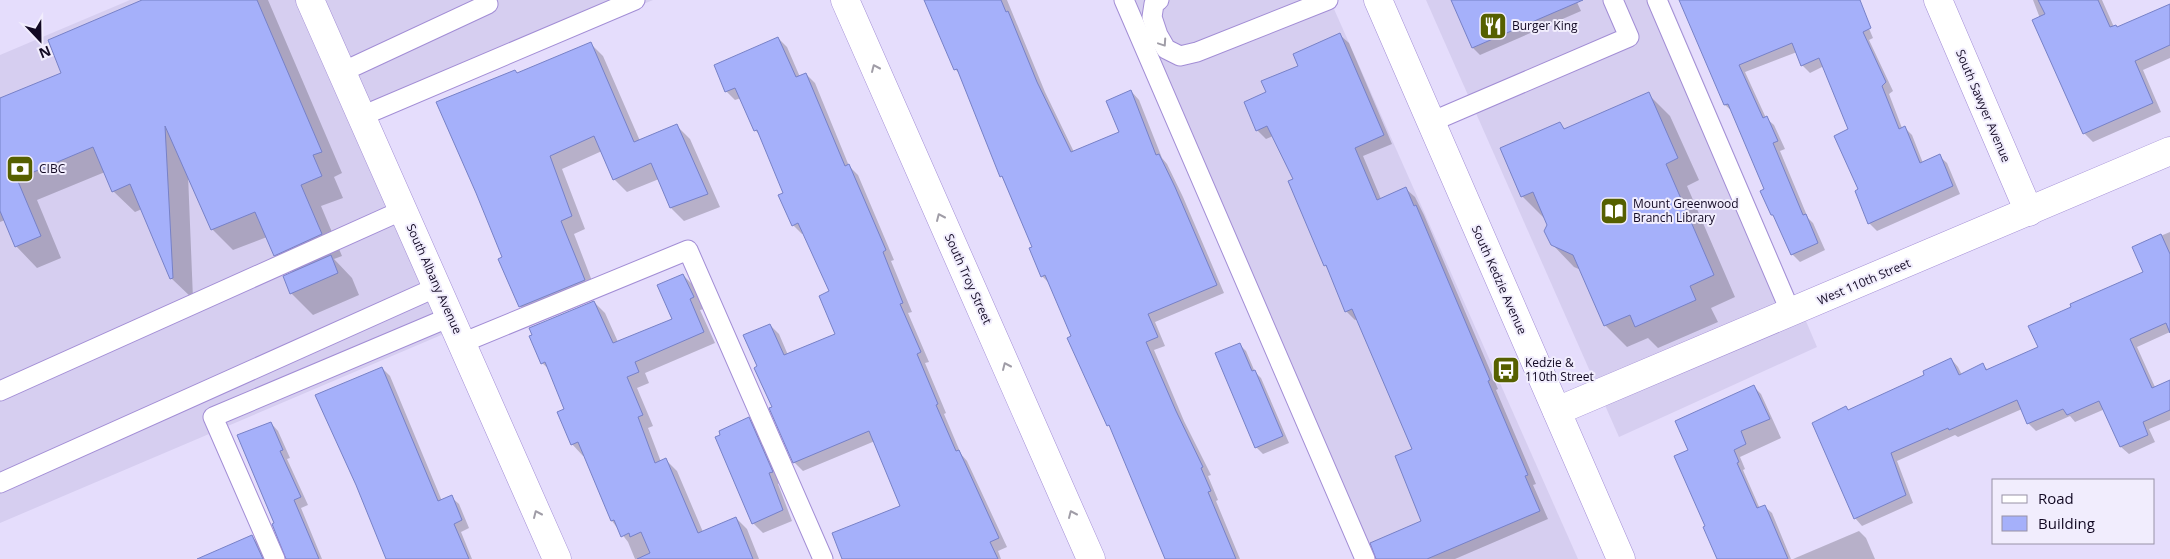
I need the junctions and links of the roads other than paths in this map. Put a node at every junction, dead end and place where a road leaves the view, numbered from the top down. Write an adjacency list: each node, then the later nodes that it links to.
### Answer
1 (310, 0): 12 (street, South Albany Avenue)
2 (486, 0): 12 (lane)
3 (635, 0): 13 (lane)
4 (845, 0): 28 (street, South Troy Street, one-way to 4)
5 (1124, 0): 29 (lane)
6 (1159, 0): 7 (lane, one-way to 7)
7 (1328, 0)
8 (1378, 0): 14 (street, South Kedzie Avenue)
9 (1613, 0): 14 (lane)
10 (1657, 0): 19 (lane)
11 (1938, 0): 17 (street, South Sawyer Avenue)
12 (342, 72): 13 (street, South Albany Avenue)
13 (362, 116): 16 (street, South Albany Avenue)
14 (1431, 122): 23 (street, South Kedzie Avenue)
15 (2170, 151): 17 (street, West 110th Street)
16 (403, 210): 18 (street, South Albany Avenue); 22 (lane)
17 (2029, 212): 19 (street, West 110th Street)
18 (437, 287): 20 (street, South Albany Avenue); 24 (lane)
19 (1791, 313): 23 (street, West 110th Street)
20 (450, 317): 21 (street, South Albany Avenue); 25 (lane)
21 (462, 344): 26 (street, South Albany Avenue, one-way to 21); 27 (lane)
22 (0, 390)
23 (1557, 411): 30 (street, South Kedzie Avenue)
24 (0, 483)
25 (275, 559)
26 (556, 559)
27 (823, 559)
28 (1091, 559)
29 (1365, 559)
30 (1621, 559)

